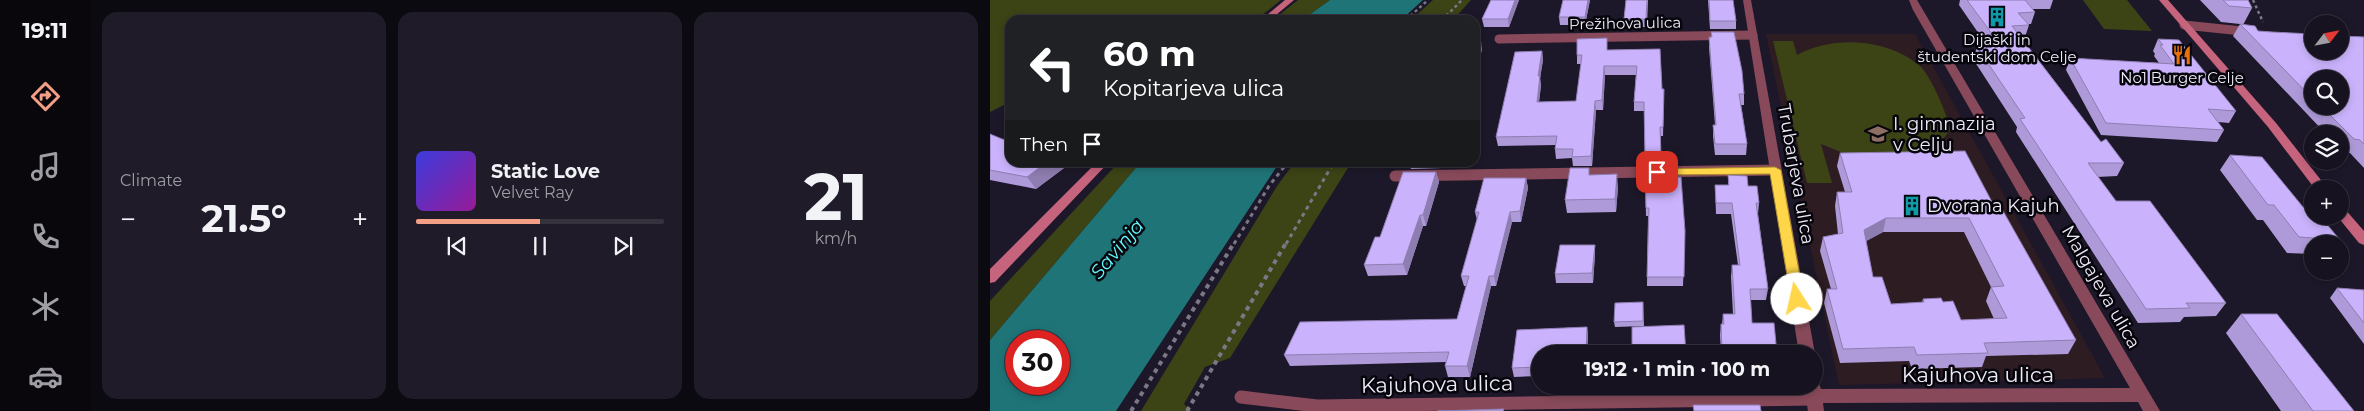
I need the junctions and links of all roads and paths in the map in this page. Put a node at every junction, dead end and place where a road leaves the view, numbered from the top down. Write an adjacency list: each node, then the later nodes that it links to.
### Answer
1 (1290, 0): 8 (street)
2 (1428, 0): 9 (path)
3 (1462, 0): 10 (path)
4 (1746, 0): 13 (street, Trubarjeva ulica)
5 (1913, 0): 25 (street, Malgajeva ulica)
6 (2163, 0): 11 (street)
7 (2253, 0): 12 (path)
8 (1271, 15)
9 (1412, 15)
10 (1447, 15)
11 (2184, 25): 12 (lane); 20 (street)
12 (2268, 34)
13 (1752, 35): 14 (lane, Prežihova ulica); 18 (street, Trubarjeva ulica)
14 (1498, 40)
15 (1099, 167): 23 (street)
16 (1284, 167): 28 (path)
17 (1331, 167): 29 (path)
18 (1775, 170): 19 (lane); 24 (street, Trubarjeva ulica)
19 (1395, 176)
20 (2315, 180)
21 (2349, 222): 22 (street)
22 (2364, 240)
23 (990, 278)
24 (1805, 345)
25 (2143, 394): 27 (street, Kajuhova ulica); 30 (street, Malgajeva ulica)
26 (1241, 397): 27 (lane, Kajuhova ulica)
27 (1814, 398)
28 (1131, 411)
29 (1187, 411)
30 (2152, 411)

